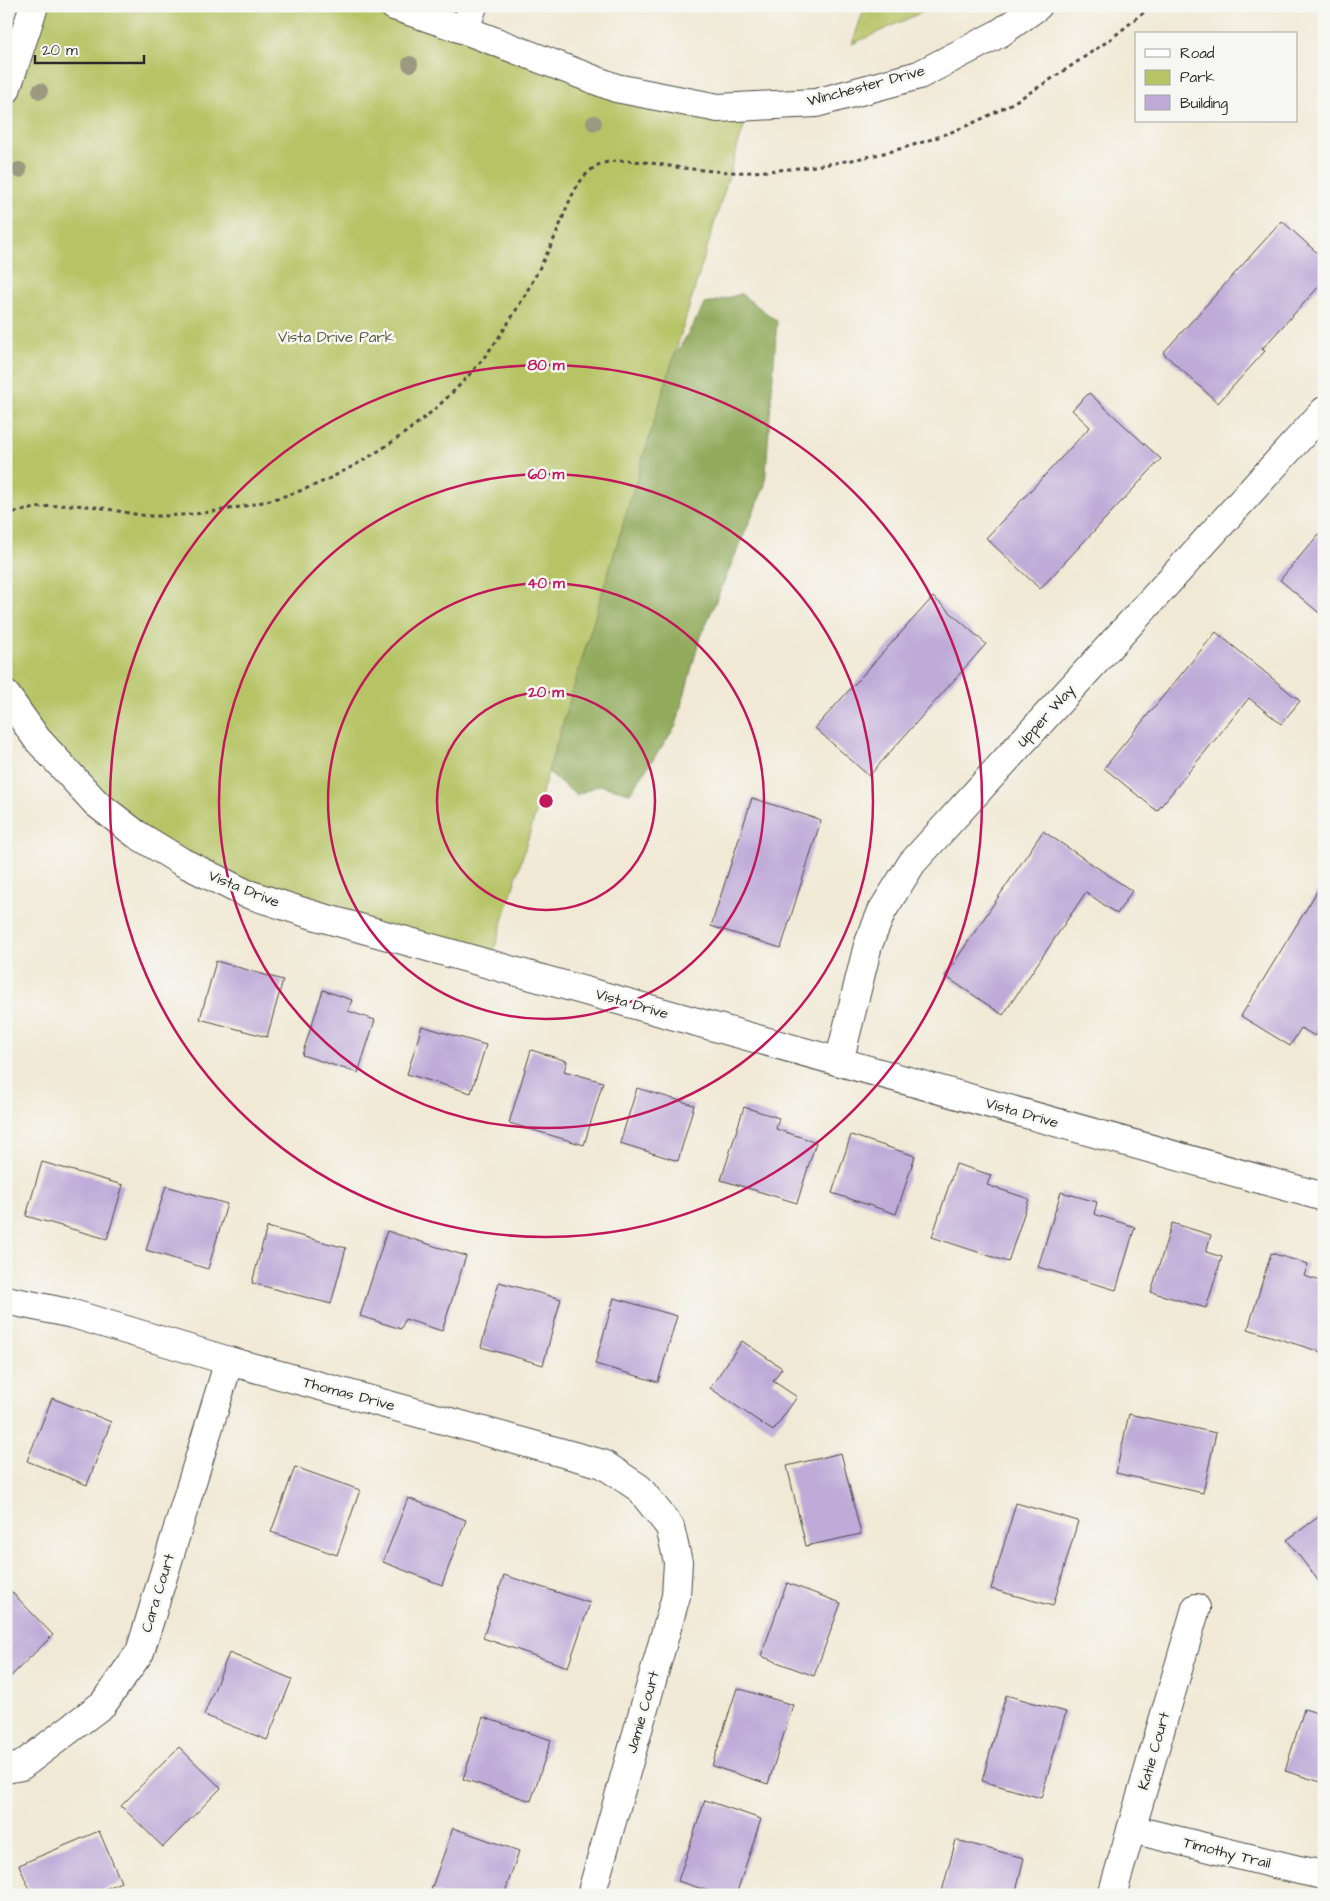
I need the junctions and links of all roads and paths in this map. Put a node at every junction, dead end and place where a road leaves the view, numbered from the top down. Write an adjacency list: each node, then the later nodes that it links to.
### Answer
1 (34, 6): 6 (street)
2 (394, 6): 5 (street, Winchester Drive)
3 (1038, 6): 5 (street, Winchester Drive)
4 (1153, 6): 8 (path)
5 (469, 18)
6 (6, 90)
7 (1324, 411): 10 (street, Upper Way)
8 (6, 514)
9 (6, 695): 10 (street, Vista Drive)
10 (839, 1062): 11 (street, Vista Drive)
11 (1324, 1197)
12 (6, 1300): 13 (street, Thomas Drive)
13 (229, 1361): 14 (street, Thomas Drive); 16 (street, Cara Court)
14 (670, 1527): 19 (street, Jamie Court)
15 (1196, 1608): 17 (street, Katie Court)
16 (6, 1769)
17 (1131, 1829): 18 (street, Timothy Trail); 20 (street, Katie Court)
18 (1324, 1875)
19 (591, 1895)
20 (1112, 1895)

